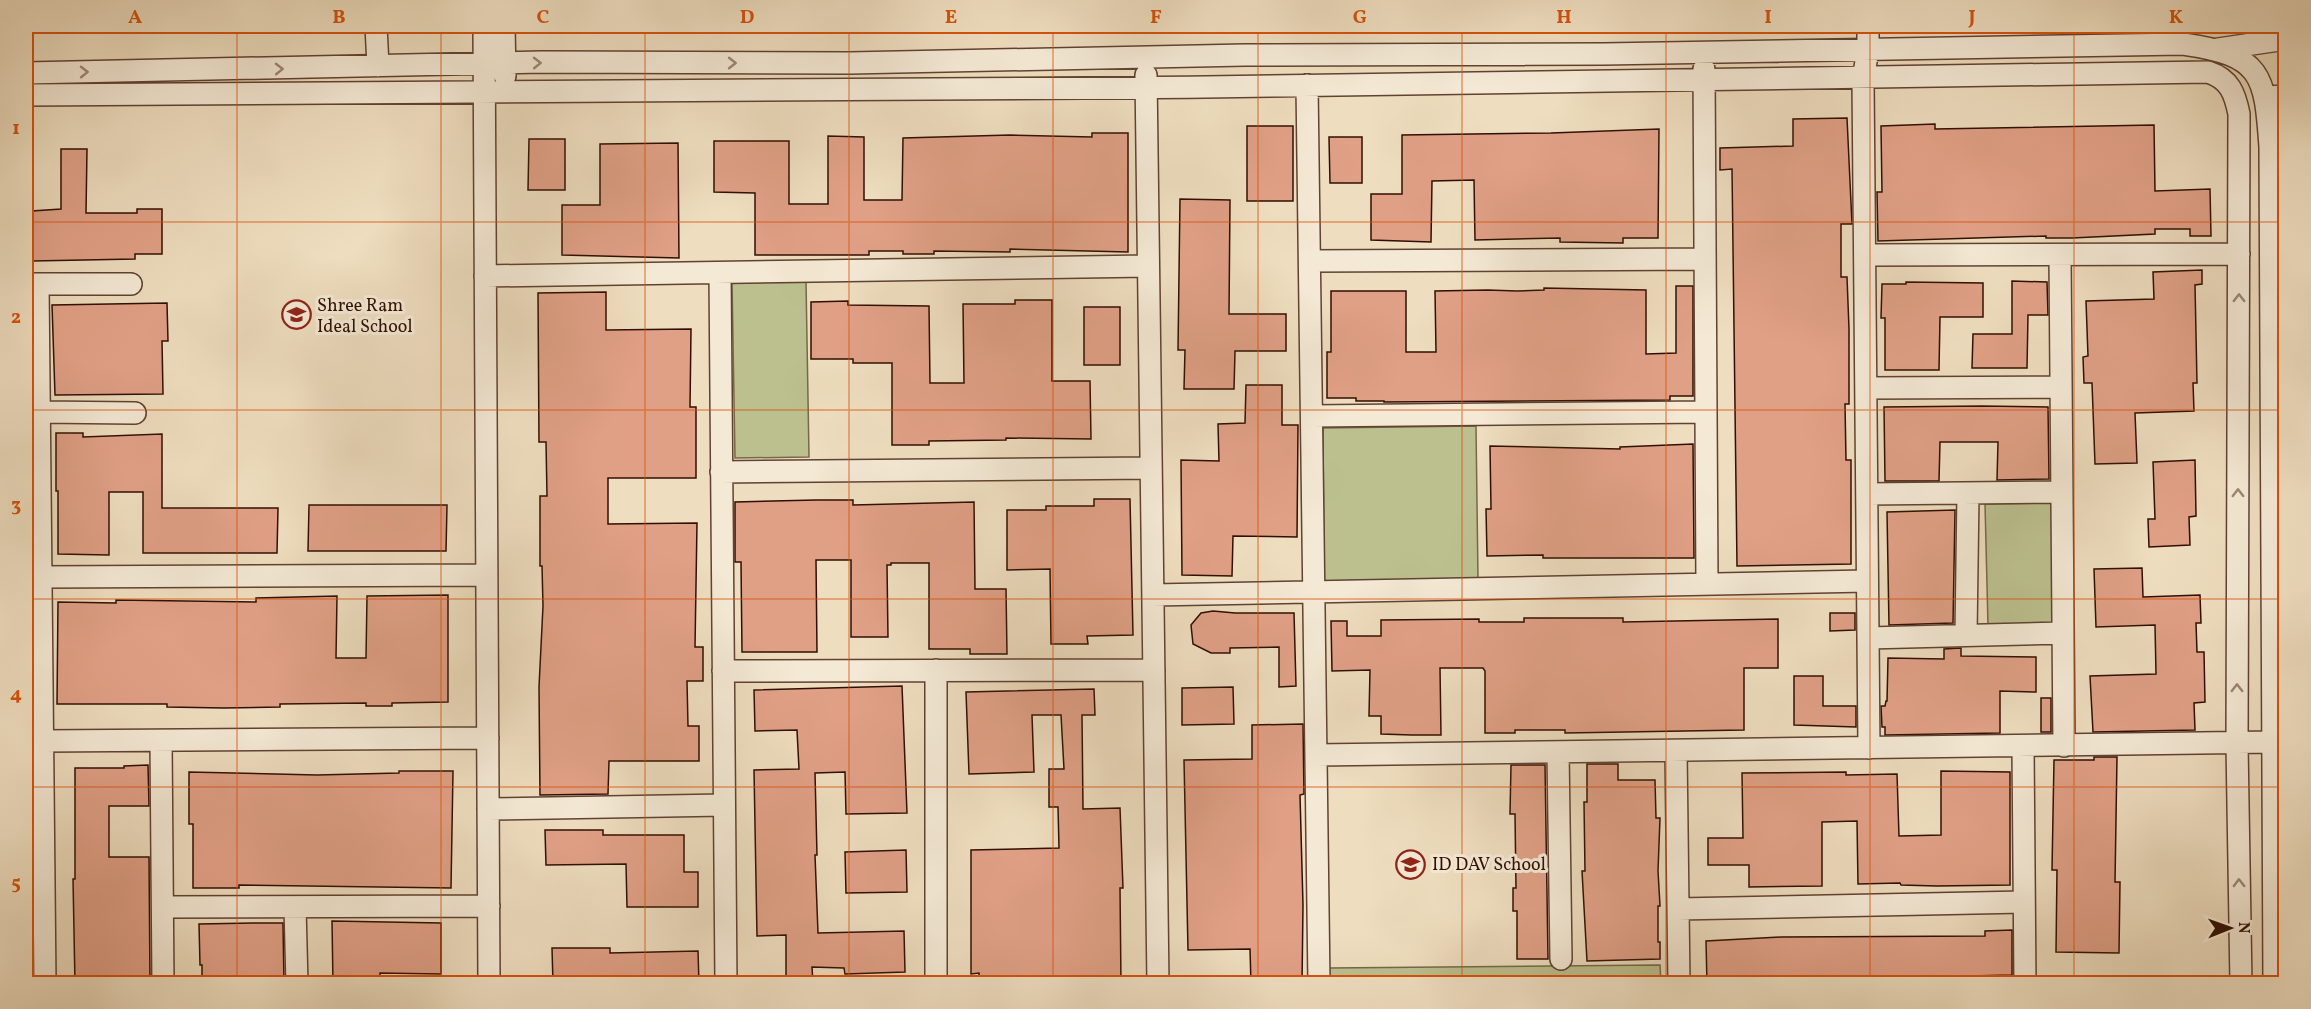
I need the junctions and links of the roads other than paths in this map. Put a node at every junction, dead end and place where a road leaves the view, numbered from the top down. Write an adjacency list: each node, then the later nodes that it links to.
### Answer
1 (376, 26): 11 (street)
2 (484, 26): 10 (street)
3 (504, 26): 10 (street)
4 (1868, 26): 6 (street)
5 (2286, 39): 7 (street)
6 (1868, 49): 7 (street); 8 (street); 13 (street)
7 (2217, 49): 20 (street)
8 (1704, 52): 9 (street); 14 (street)
9 (1146, 57): 10 (street, one-way to 9); 16 (street)
10 (495, 63): 11 (street); 17 (street); 18 (street)
11 (378, 66): 12 (street, one-way to 11)
12 (26, 73)
13 (1863, 80): 14 (street); 21 (street); 22 (street)
14 (1704, 81): 15 (street); 24 (street)
15 (1307, 85): 16 (street); 25 (street)
16 (1145, 87): 18 (street); 26 (street)
17 (483, 94): 18 (street); 19 (street); 28 (street)
18 (506, 94)
19 (26, 95)
20 (2276, 97): 31 (street)
21 (2239, 254): 23 (street); 59 (street, one-way to 21)
22 (1865, 255): 23 (street); 33 (street)
23 (2060, 255): 32 (street)
24 (1705, 259): 25 (street); 35 (street)
25 (1310, 261): 37 (street)
26 (1148, 266): 27 (street); 38 (street)
27 (720, 273): 28 (street); 39 (street)
28 (485, 276): 43 (street)
29 (32, 284): 30 (street); 34 (street)
30 (131, 284)
31 (2279, 296): 58 (street)
32 (2061, 387): 33 (street); 40 (street)
33 (1866, 388): 42 (street)
34 (39, 412): 36 (street); 44 (street)
35 (1706, 412): 37 (street); 46 (street)
36 (135, 413)
37 (1312, 416): 47 (street)
38 (1151, 468): 39 (street); 48 (street)
39 (721, 472): 54 (street)
40 (2062, 492): 41 (street); 49 (street)
41 (1968, 493): 42 (street); 50 (street)
42 (1867, 494): 45 (street)
43 (486, 575): 44 (street); 55 (street)
44 (41, 577): 56 (street)
45 (1868, 581): 46 (street); 51 (street)
46 (1707, 585): 47 (street)
47 (1314, 592): 48 (street); 65 (street)
48 (1153, 595): 53 (street)
49 (2063, 633): 50 (street); 60 (street)
50 (1966, 635): 51 (street)
51 (1868, 638): 62 (street)
52 (936, 670): 53 (street); 54 (street); 80 (street)
53 (1154, 670): 81 (street)
54 (723, 671): 66 (street)
55 (488, 738): 57 (street); 67 (street)
56 (42, 741): 57 (street); 75 (street)
57 (161, 741): 71 (street)
58 (2274, 742): 59 (street); 68 (street)
59 (2237, 744): 60 (street); 85 (street, one-way to 59)
60 (2064, 746): 61 (street)
61 (2024, 747): 62 (street); 69 (street)
62 (1869, 748): 63 (street)
63 (1676, 751): 64 (street); 73 (street)
64 (1558, 752): 65 (street); 74 (street)
65 (1316, 755): 82 (street)
66 (724, 805): 67 (street); 79 (street)
67 (488, 809): 70 (street)
68 (2280, 818): 86 (street)
69 (2024, 902): 73 (street); 84 (street)
70 (489, 906): 72 (street); 78 (street)
71 (163, 907): 72 (street); 76 (street)
72 (296, 907): 77 (street)
73 (1678, 909): 83 (street)
74 (1561, 959)
75 (45, 984)
76 (163, 984)
77 (297, 984)
78 (489, 984)
79 (726, 984)
80 (936, 984)
81 (1158, 984)
82 (1319, 984)
83 (1679, 984)
84 (2025, 984)
85 (2241, 984)
86 (2274, 984)

